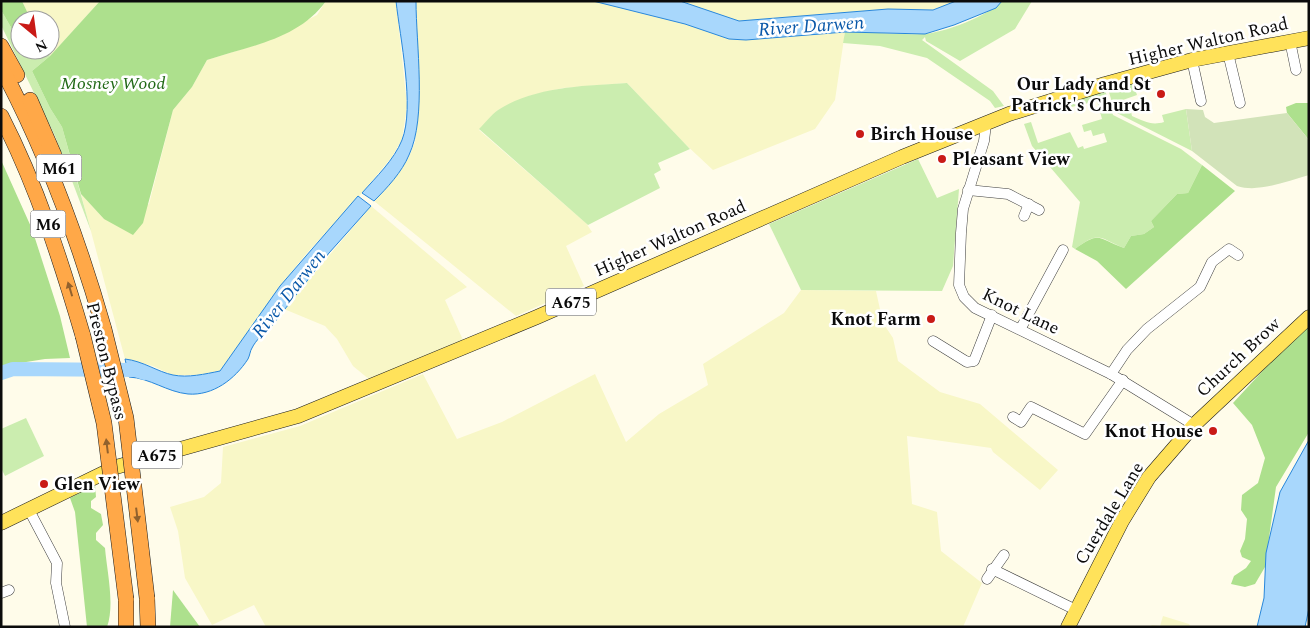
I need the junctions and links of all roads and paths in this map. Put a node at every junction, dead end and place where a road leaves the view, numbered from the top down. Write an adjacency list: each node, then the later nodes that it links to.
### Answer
1 (1309, 38): 2 (main road, Higher Walton Road / A675)
2 (1290, 41): 4 (main road, Higher Walton Road / A675); 7 (street)
3 (1, 46): 18 (highway, M61)
4 (1228, 52): 5 (main road, Higher Walton Road / A675); 9 (street)
5 (1192, 60): 8 (street); 11 (main road, Higher Walton Road / A675)
6 (1, 66): 18 (highway, M6)
7 (1296, 70)
8 (1201, 100)
9 (1240, 103)
10 (1, 116): 34 (highway, Preston Bypass / M6, one-way to 10, bridge)
11 (986, 124): 12 (street, Knot Lane); 27 (main road, Higher Walton Road / A675)
12 (968, 190): 13 (street); 19 (street, Knot Lane)
13 (1029, 204): 14 (street); 15 (street)
14 (1039, 210)
15 (1024, 216)
16 (1063, 250): 21 (street)
17 (1238, 255): 23 (street)
18 (94, 297): 35 (highway, Preston Bypass / M6, one-way to 35, bridge)
19 (992, 315): 21 (street, Knot Lane); 22 (street)
20 (1309, 318): 26 (main road, Church Brow)
21 (1021, 328): 23 (street, Knot Lane)
22 (933, 340)
23 (1111, 374): 24 (street, Knot Lane)
24 (1123, 380): 25 (street); 26 (street, Knot Lane)
25 (1013, 417)
26 (1194, 425): 32 (main road, Cuerdale Lane)
27 (29, 510): 28 (main road, Higher Walton Road / A675); 33 (street)
28 (1, 523)
29 (1004, 555): 30 (street)
30 (992, 569): 31 (street); 32 (street)
31 (987, 579)
32 (1076, 610): 36 (main road, Cuerdale Lane)
33 (64, 627)
34 (126, 627)
35 (148, 627)
36 (1068, 627)

